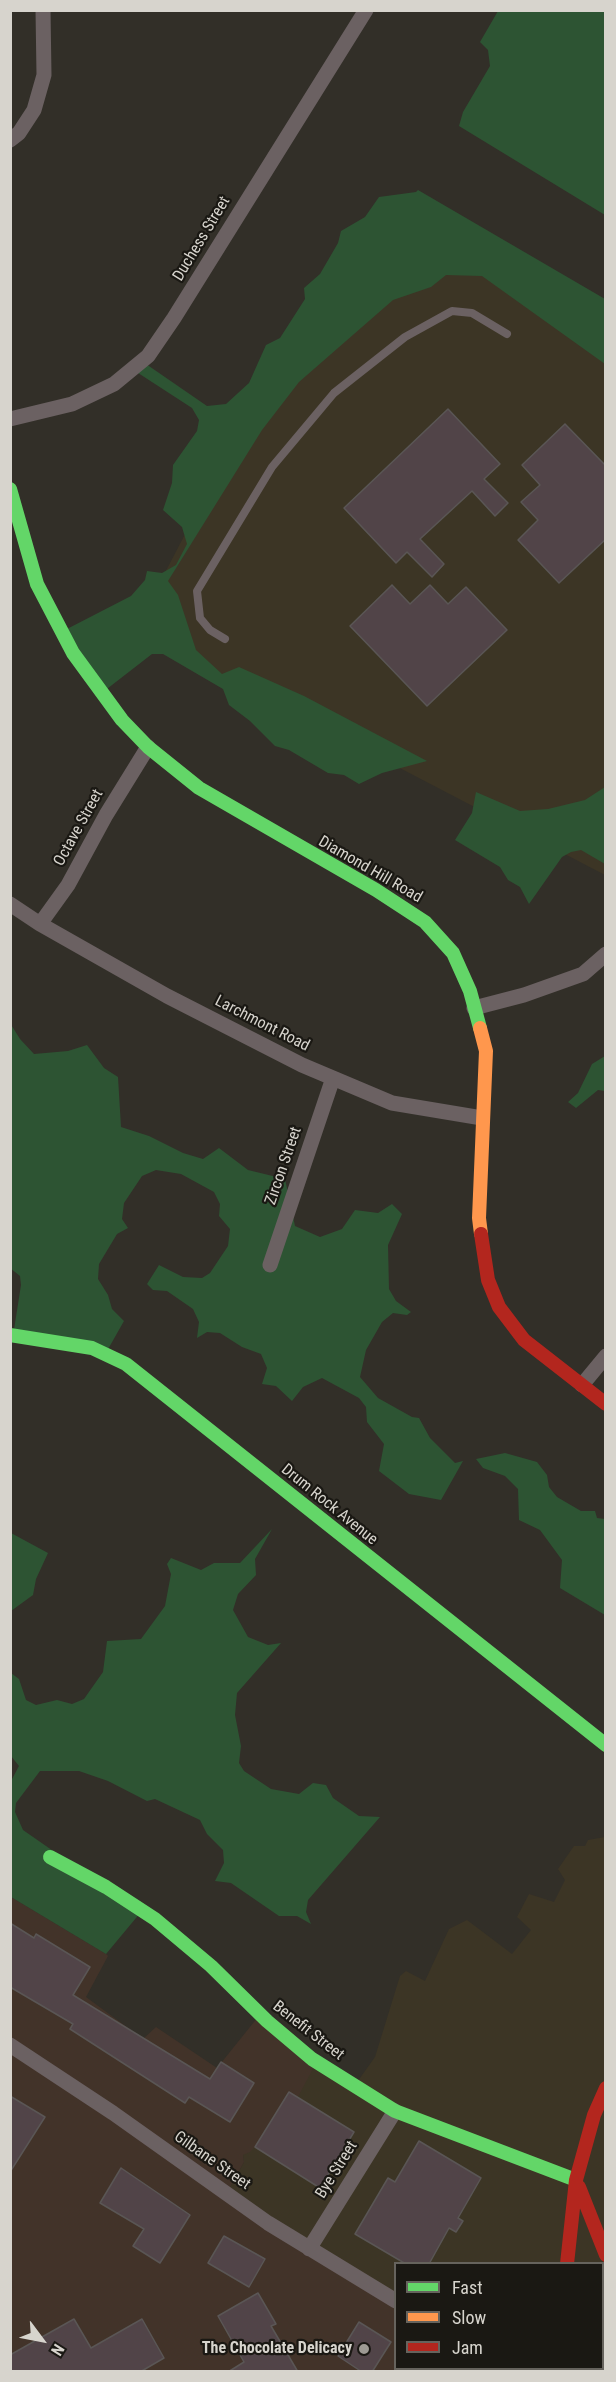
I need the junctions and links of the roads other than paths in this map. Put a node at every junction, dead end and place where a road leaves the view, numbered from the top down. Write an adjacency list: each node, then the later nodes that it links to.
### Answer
1 (43, 10): 3 (street)
2 (366, 10): 5 (street, Duchess Street)
3 (10, 140)
4 (507, 334): 7 (lane)
5 (10, 419)
6 (10, 489): 8 (street, Diamond Hill Road)
7 (225, 639)
8 (148, 747): 10 (street, Octave Street); 12 (street, Diamond Hill Road)
9 (10, 904): 10 (street, Larchmont Road)
10 (40, 924): 13 (street, Larchmont Road)
11 (606, 954): 12 (street)
12 (474, 1008): 14 (street, Diamond Hill Road)
13 (333, 1078): 14 (street, Larchmont Road); 15 (street, Zircon Street)
14 (482, 1118): 18 (street, Diamond Hill Road)
15 (270, 1265)
16 (10, 1335): 20 (street, Drum Rock Avenue)
17 (606, 1356): 18 (street)
18 (582, 1385): 19 (street, Diamond Hill Road)
19 (606, 1404)
20 (606, 1745)
21 (50, 1857): 24 (street, Benefit Street)
22 (10, 2045): 26 (street, Gilbane Street)
23 (606, 2088): 25 (street)
24 (395, 2111): 25 (street, Benefit Street); 26 (street, Bye Street)
25 (576, 2180): 27 (street); 28 (street)
26 (309, 2249): 29 (street, Gilbane Street)
27 (606, 2255)
28 (567, 2262)
29 (394, 2300)

